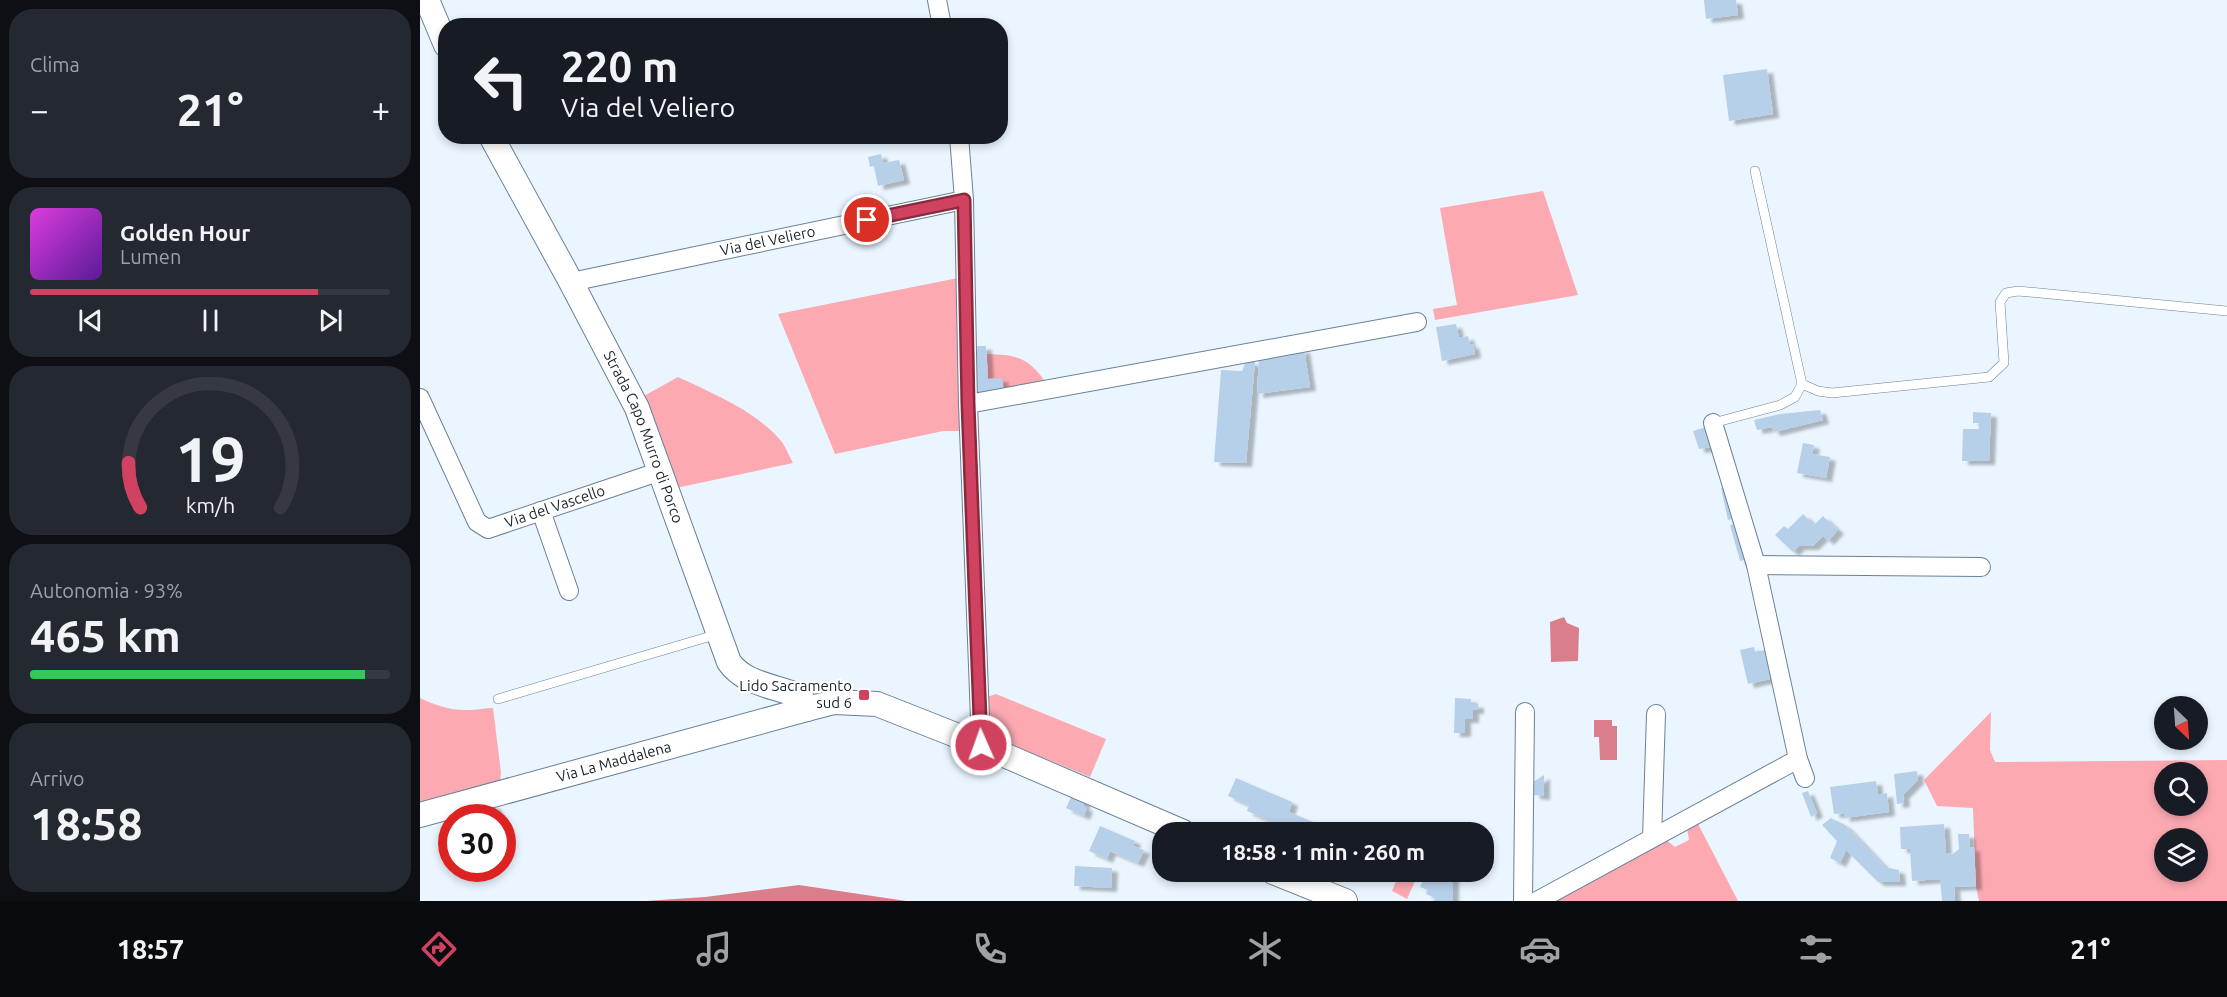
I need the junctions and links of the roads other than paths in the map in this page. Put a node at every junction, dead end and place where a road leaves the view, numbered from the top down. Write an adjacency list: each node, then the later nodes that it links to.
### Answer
1 (427, 0): 4 (street)
2 (937, 0): 3 (street)
3 (940, 18)
4 (438, 26)
5 (494, 144): 9 (street, Strada Capo Murro di Porco)
6 (960, 144): 8 (street)
7 (1755, 171): 12 (lane)
8 (964, 200): 9 (street, Via del Veliero); 14 (street)
9 (571, 282): 16 (street, Strada Capo Murro di Porco)
10 (2227, 311): 12 (lane)
11 (1418, 322): 14 (street)
12 (1802, 384): 15 (lane)
13 (420, 398): 17 (street, Via del Vascello)
14 (968, 404): 26 (street)
15 (1713, 423): 18 (street)
16 (661, 471): 17 (street, Via del Vascello); 21 (street, Strada Capo Murro di Porco)
17 (541, 511): 20 (street)
18 (1756, 565): 19 (street); 27 (street)
19 (1981, 567)
20 (569, 591)
21 (718, 633): 22 (lane); 23 (street, Strada Capo Murro di Porco)
22 (498, 699)
23 (807, 709): 26 (street, Via La Maddalena); 29 (street, Via La Maddalena)
24 (1525, 712): 34 (street)
25 (1656, 714): 31 (street)
26 (981, 745): 30 (street, Via La Maddalena)
27 (1798, 759): 28 (street); 31 (street)
28 (1805, 778)
29 (420, 815)
30 (1160, 822)
31 (1652, 838): 35 (street)
32 (1298, 882): 33 (street)
33 (1345, 901)
34 (1523, 901)
35 (1537, 901)

